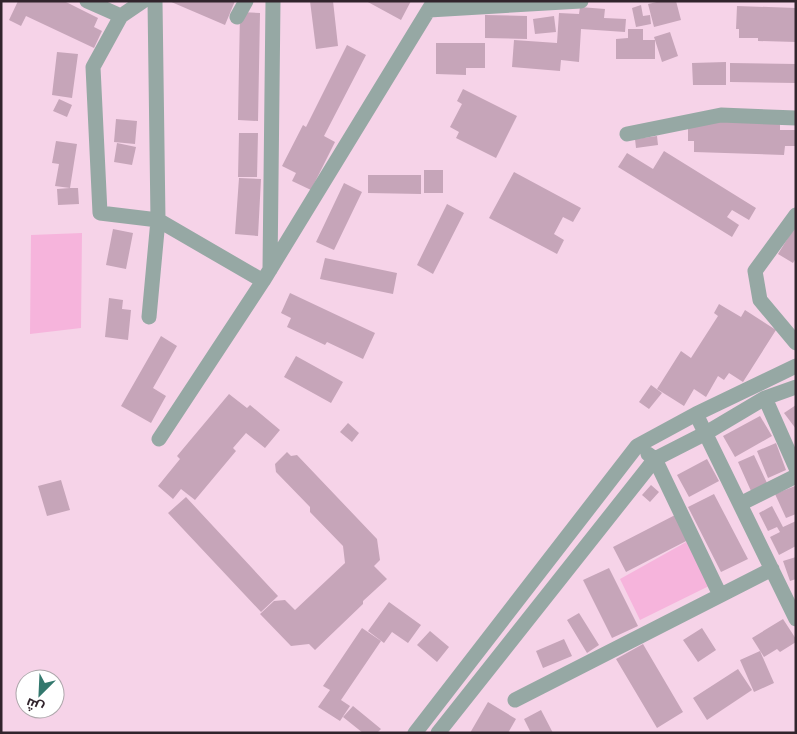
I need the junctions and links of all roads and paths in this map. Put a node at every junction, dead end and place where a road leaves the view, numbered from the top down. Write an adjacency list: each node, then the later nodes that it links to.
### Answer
1 (86, 1): 8 (street)
2 (143, 1): 8 (street)
3 (155, 1): 13 (street)
4 (246, 1): 9 (street)
5 (273, 1): 14 (street)
6 (581, 1): 7 (street)
7 (431, 6): 14 (street)
8 (122, 16): 13 (street)
9 (237, 17)
10 (796, 118): 11 (street)
11 (627, 134)
12 (796, 215): 16 (street)
13 (158, 220): 14 (street); 15 (street)
14 (267, 275): 22 (street)
15 (149, 317)
16 (796, 343)
17 (796, 366): 20 (street)
18 (796, 387): 19 (street)
19 (766, 398): 21 (street); 25 (street)
20 (696, 414): 21 (street); 23 (street)
21 (706, 433): 24 (street); 27 (street)
22 (159, 439)
23 (636, 446): 24 (street); 32 (street)
24 (655, 459): 29 (street); 33 (street)
25 (796, 468)
26 (796, 476): 27 (street)
27 (740, 504): 28 (street)
28 (772, 569): 29 (street); 30 (street)
29 (720, 595): 31 (street)
30 (796, 619)
31 (515, 700)
32 (414, 733)
33 (438, 733)

